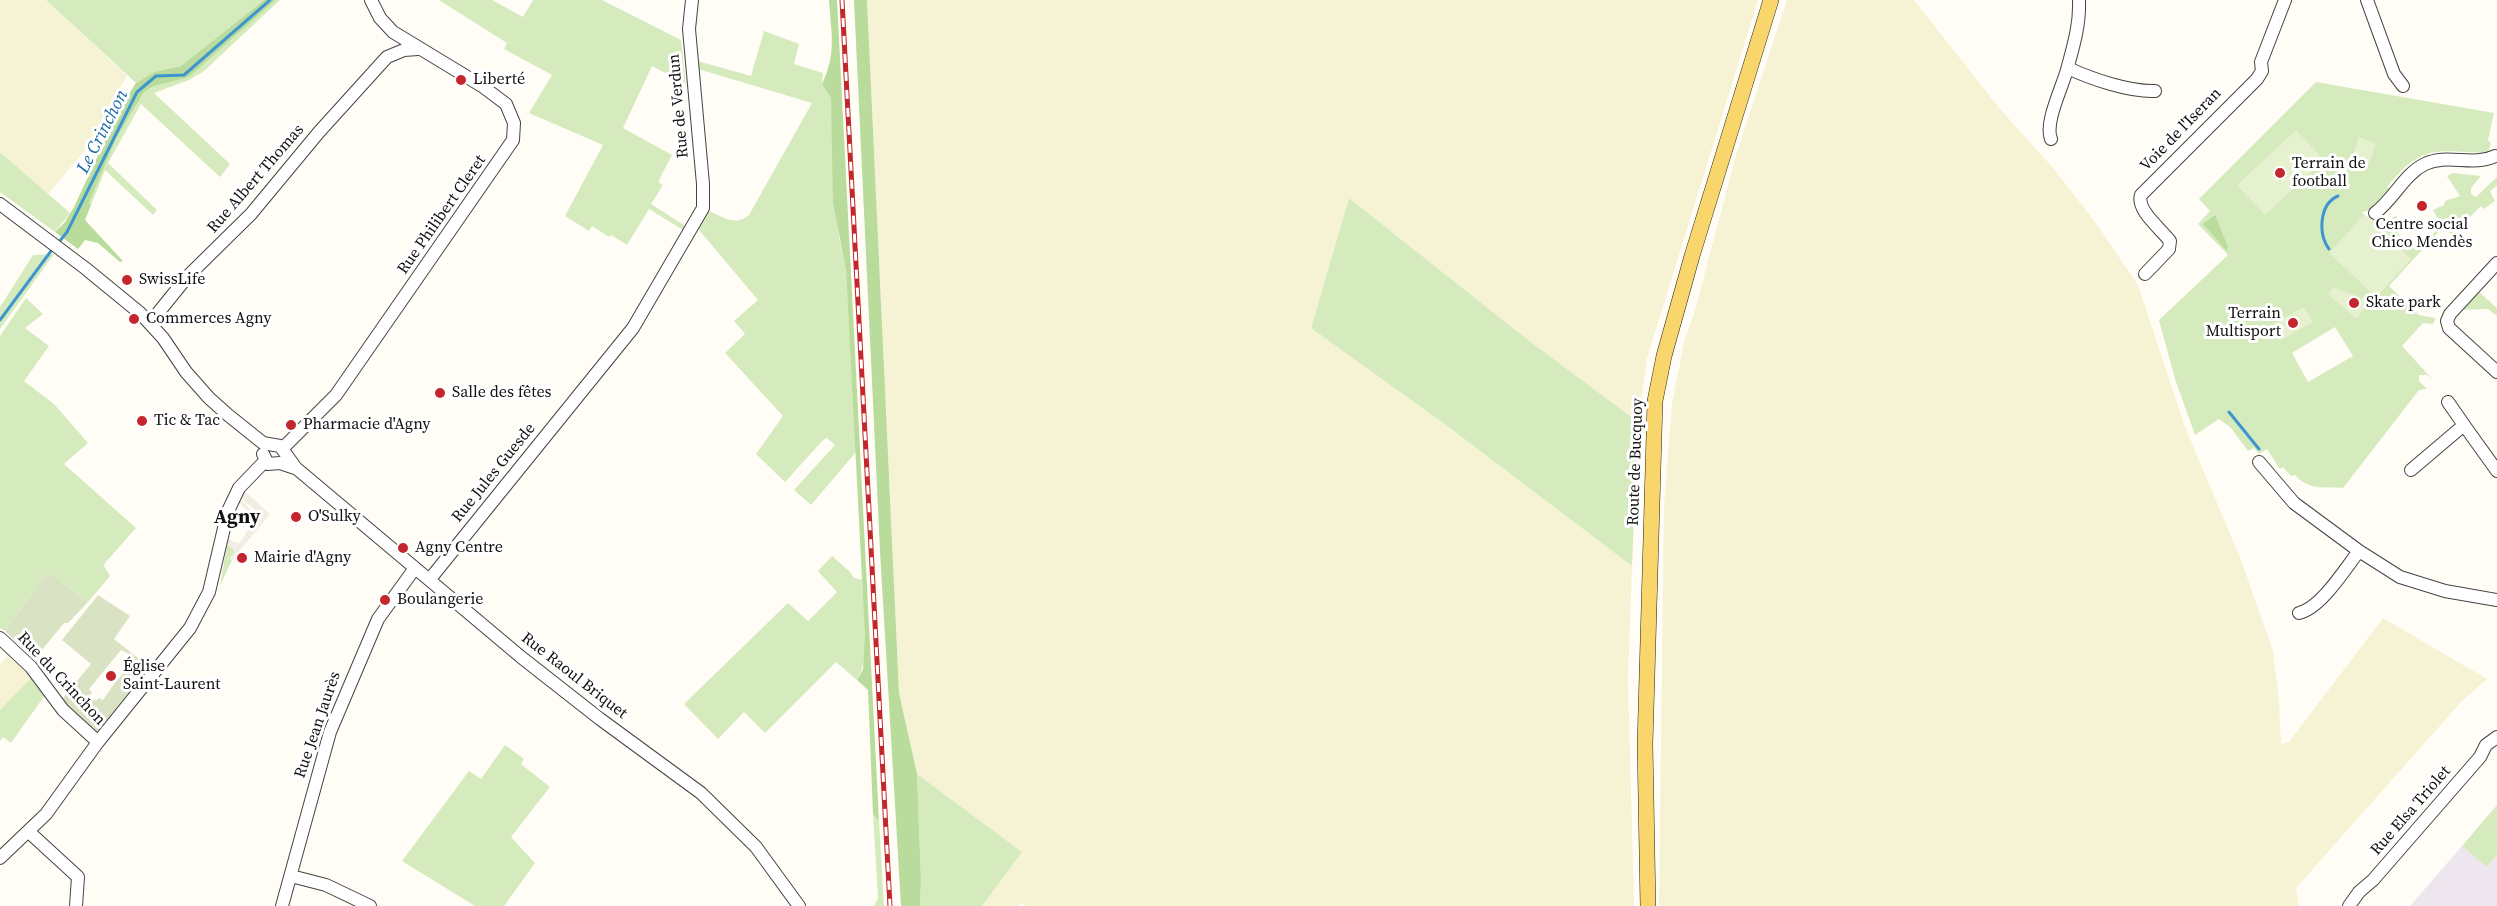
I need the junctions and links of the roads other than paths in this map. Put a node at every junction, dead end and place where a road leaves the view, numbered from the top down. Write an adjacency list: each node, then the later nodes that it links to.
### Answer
1 (371, 0): 7 (street)
2 (692, 0): 16 (street, Rue de Verdun)
3 (1771, 0): 44 (main road, Route de Bucquoy)
4 (2078, 0): 10 (street)
5 (2285, 0): 19 (street, Voie de l'Iseran)
6 (2367, 0): 11 (street)
7 (386, 27): 8 (street, Rue Philibert Cleret); 9 (street)
8 (418, 49): 9 (street); 25 (street, Rue Philibert Cleret)
9 (387, 57): 20 (street, Rue Albert Thomas)
10 (2068, 68): 12 (street); 13 (street)
11 (2403, 86)
12 (2155, 91)
13 (2051, 139)
14 (2495, 156): 17 (street)
15 (0, 204): 20 (street)
16 (703, 208): 31 (street, Rue Jules Guesde)
17 (2375, 213)
18 (2497, 264): 21 (street)
19 (2145, 274)
20 (150, 323): 24 (street)
21 (2497, 372)
22 (2448, 402): 23 (street)
23 (2464, 425): 27 (street); 28 (street)
24 (266, 453): 25 (street); 25 (street); 36 (street)
25 (282, 455): 30 (street, Rue Raoul Briquet)
26 (2259, 462): 29 (street)
27 (2411, 470)
28 (2497, 471)
29 (2359, 551): 32 (street); 33 (street)
30 (415, 568): 31 (street, Rue Raoul Briquet); 39 (street, Rue Jean Jaurès)
31 (430, 579): 43 (street, Rue Raoul Briquet)
32 (2497, 600)
33 (2299, 612)
34 (0, 638): 36 (street, Rue du Crinchon)
35 (2497, 737): 45 (street, Rue Elsa Triolet)
36 (98, 742): 37 (street)
37 (29, 832): 38 (street); 40 (street)
38 (0, 858)
39 (291, 876): 41 (street, Rue Jean Jaurès); 42 (street)
40 (76, 906)
41 (282, 906)
42 (370, 906)
43 (799, 906)
44 (1648, 906)
45 (2349, 906)

